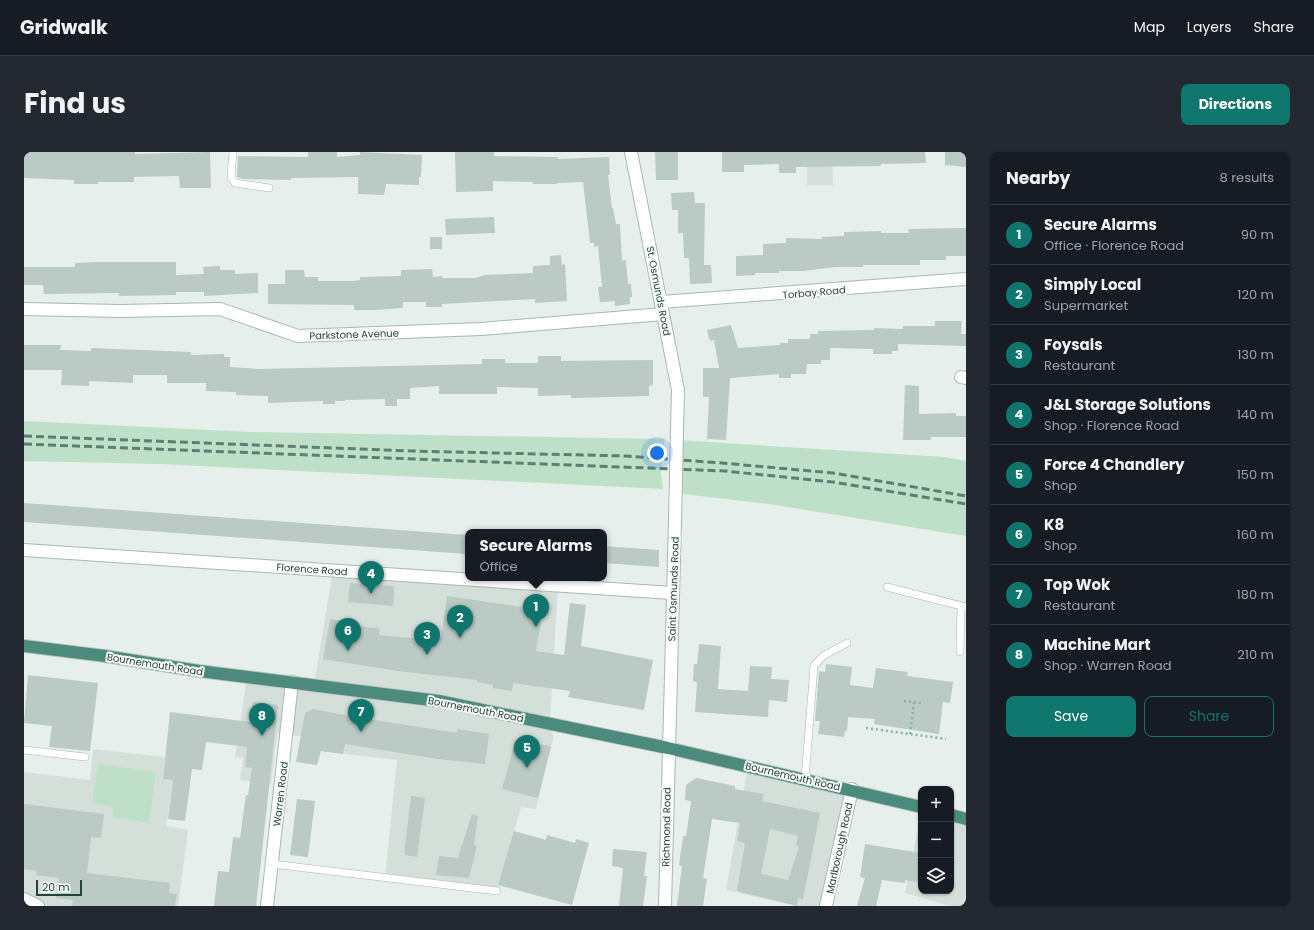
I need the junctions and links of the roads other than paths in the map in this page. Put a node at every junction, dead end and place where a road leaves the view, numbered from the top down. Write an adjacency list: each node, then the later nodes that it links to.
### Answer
1 (233, 152): 3 (lane)
2 (631, 152): 5 (street, St. Osmunds Road)
3 (269, 188)
4 (966, 279): 5 (street, Torbay Road)
5 (661, 302): 7 (street, St. Osmunds Road)
6 (24, 309): 7 (street, Parkstone Avenue)
7 (663, 314): 8 (street, St. Osmunds Road)
8 (677, 431): 13 (street, Saint Osmunds Road, bridge)
9 (24, 550): 10 (street, Florence Road)
10 (465, 579)
11 (491, 581): 13 (street, Florence Road)
12 (887, 586): 14 (lane)
13 (672, 593): 19 (street, Saint Osmunds Road)
14 (964, 607): 17 (lane)
15 (847, 643): 22 (lane)
16 (24, 646): 18 (highway, Bournemouth Road)
17 (960, 652)
18 (292, 682): 19 (highway, Bournemouth Road); 27 (street, Warren Road)
19 (668, 748): 22 (highway, Bournemouth Road); 32 (street, Richmond Road)
20 (24, 750): 21 (lane)
21 (85, 757)
22 (805, 779): 23 (highway, Bournemouth Road)
23 (852, 789): 24 (highway, Bournemouth Road); 33 (street, Marlborough Road)
24 (918, 806)
25 (954, 816): 26 (highway)
26 (966, 819)
27 (272, 864): 28 (lane); 31 (street, Warren Road)
28 (497, 891)
29 (24, 899): 30 (street)
30 (38, 906)
31 (267, 906)
32 (665, 906)
33 (826, 906)

